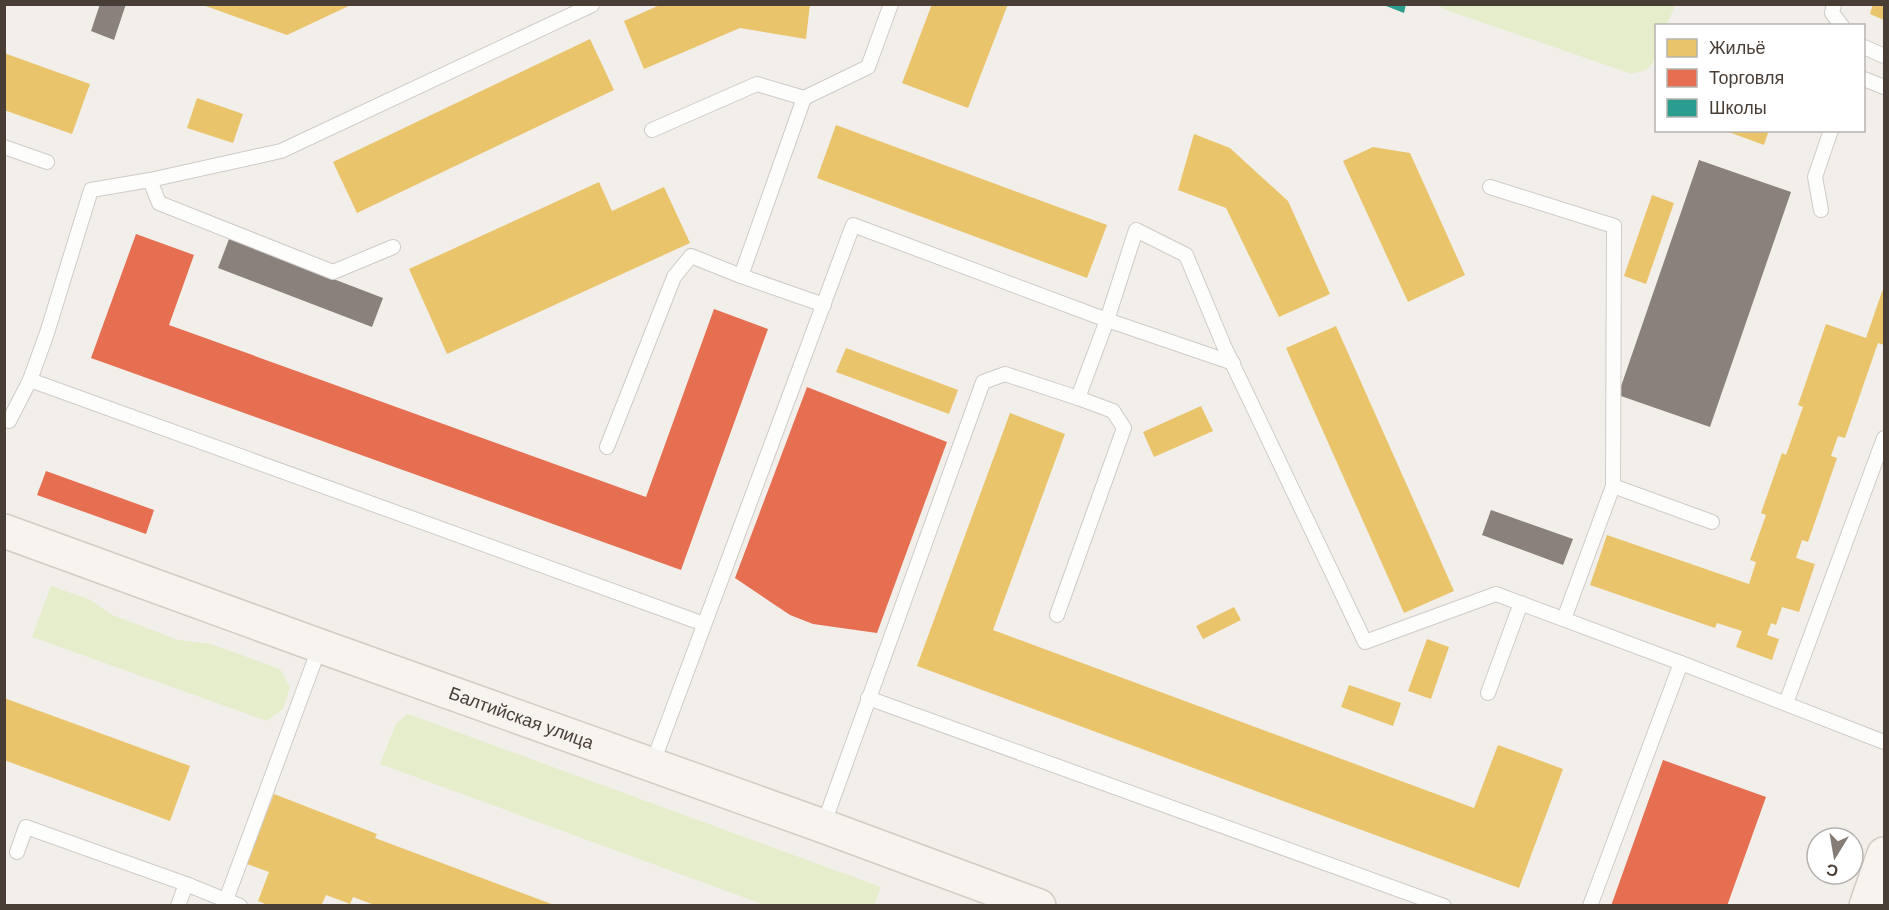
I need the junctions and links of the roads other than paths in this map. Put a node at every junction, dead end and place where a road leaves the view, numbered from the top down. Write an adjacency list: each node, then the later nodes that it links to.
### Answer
1 (891, 4): 9 (lane)
2 (1834, 4): 4 (lane)
3 (592, 5): 14 (lane)
4 (1840, 24)
5 (1865, 47): 6 (lane)
6 (1884, 56)
7 (1865, 80): 8 (lane)
8 (1884, 87)
9 (804, 98): 10 (lane); 18 (lane)
10 (652, 130)
11 (1830, 132): 16 (lane)
12 (4, 147): 13 (lane)
13 (47, 162)
14 (150, 180): 17 (lane); 22 (lane)
15 (1490, 187): 27 (lane)
16 (1821, 210)
17 (393, 248)
18 (741, 276): 19 (lane); 26 (lane)
19 (824, 305): 20 (lane); 33 (lane)
20 (1107, 320): 21 (lane); 21 (lane); 23 (lane)
21 (1233, 363): 30 (lane)
22 (30, 380): 24 (lane); 33 (lane)
23 (1078, 398): 31 (lane); 37 (lane)
24 (6, 422)
25 (1884, 438): 38 (lane)
26 (607, 447)
27 (1613, 486): 28 (lane); 32 (lane)
28 (1712, 522)
29 (4, 531): 34 (main road, Балтийская улица)
30 (1521, 603): 32 (lane); 36 (lane)
31 (1058, 615)
32 (1564, 619): 35 (lane)
33 (704, 624): 40 (lane)
34 (320, 646): 40 (main road, Балтийская улица); 45 (lane)
35 (1681, 663): 38 (lane); 50 (lane)
36 (1488, 693)
37 (868, 698): 41 (lane); 49 (lane)
38 (1786, 704): 39 (lane)
39 (1884, 742)
40 (652, 765): 41 (main road, Балтийская улица)
41 (824, 826): 46 (main road, Балтийская улица)
42 (17, 852): 44 (lane)
43 (1884, 854): 51 (main road)
44 (186, 884): 45 (lane); 47 (lane)
45 (225, 900): 48 (lane)
46 (1023, 903)
47 (178, 906)
48 (240, 906)
49 (1444, 906)
50 (1590, 906)
51 (1866, 906)

